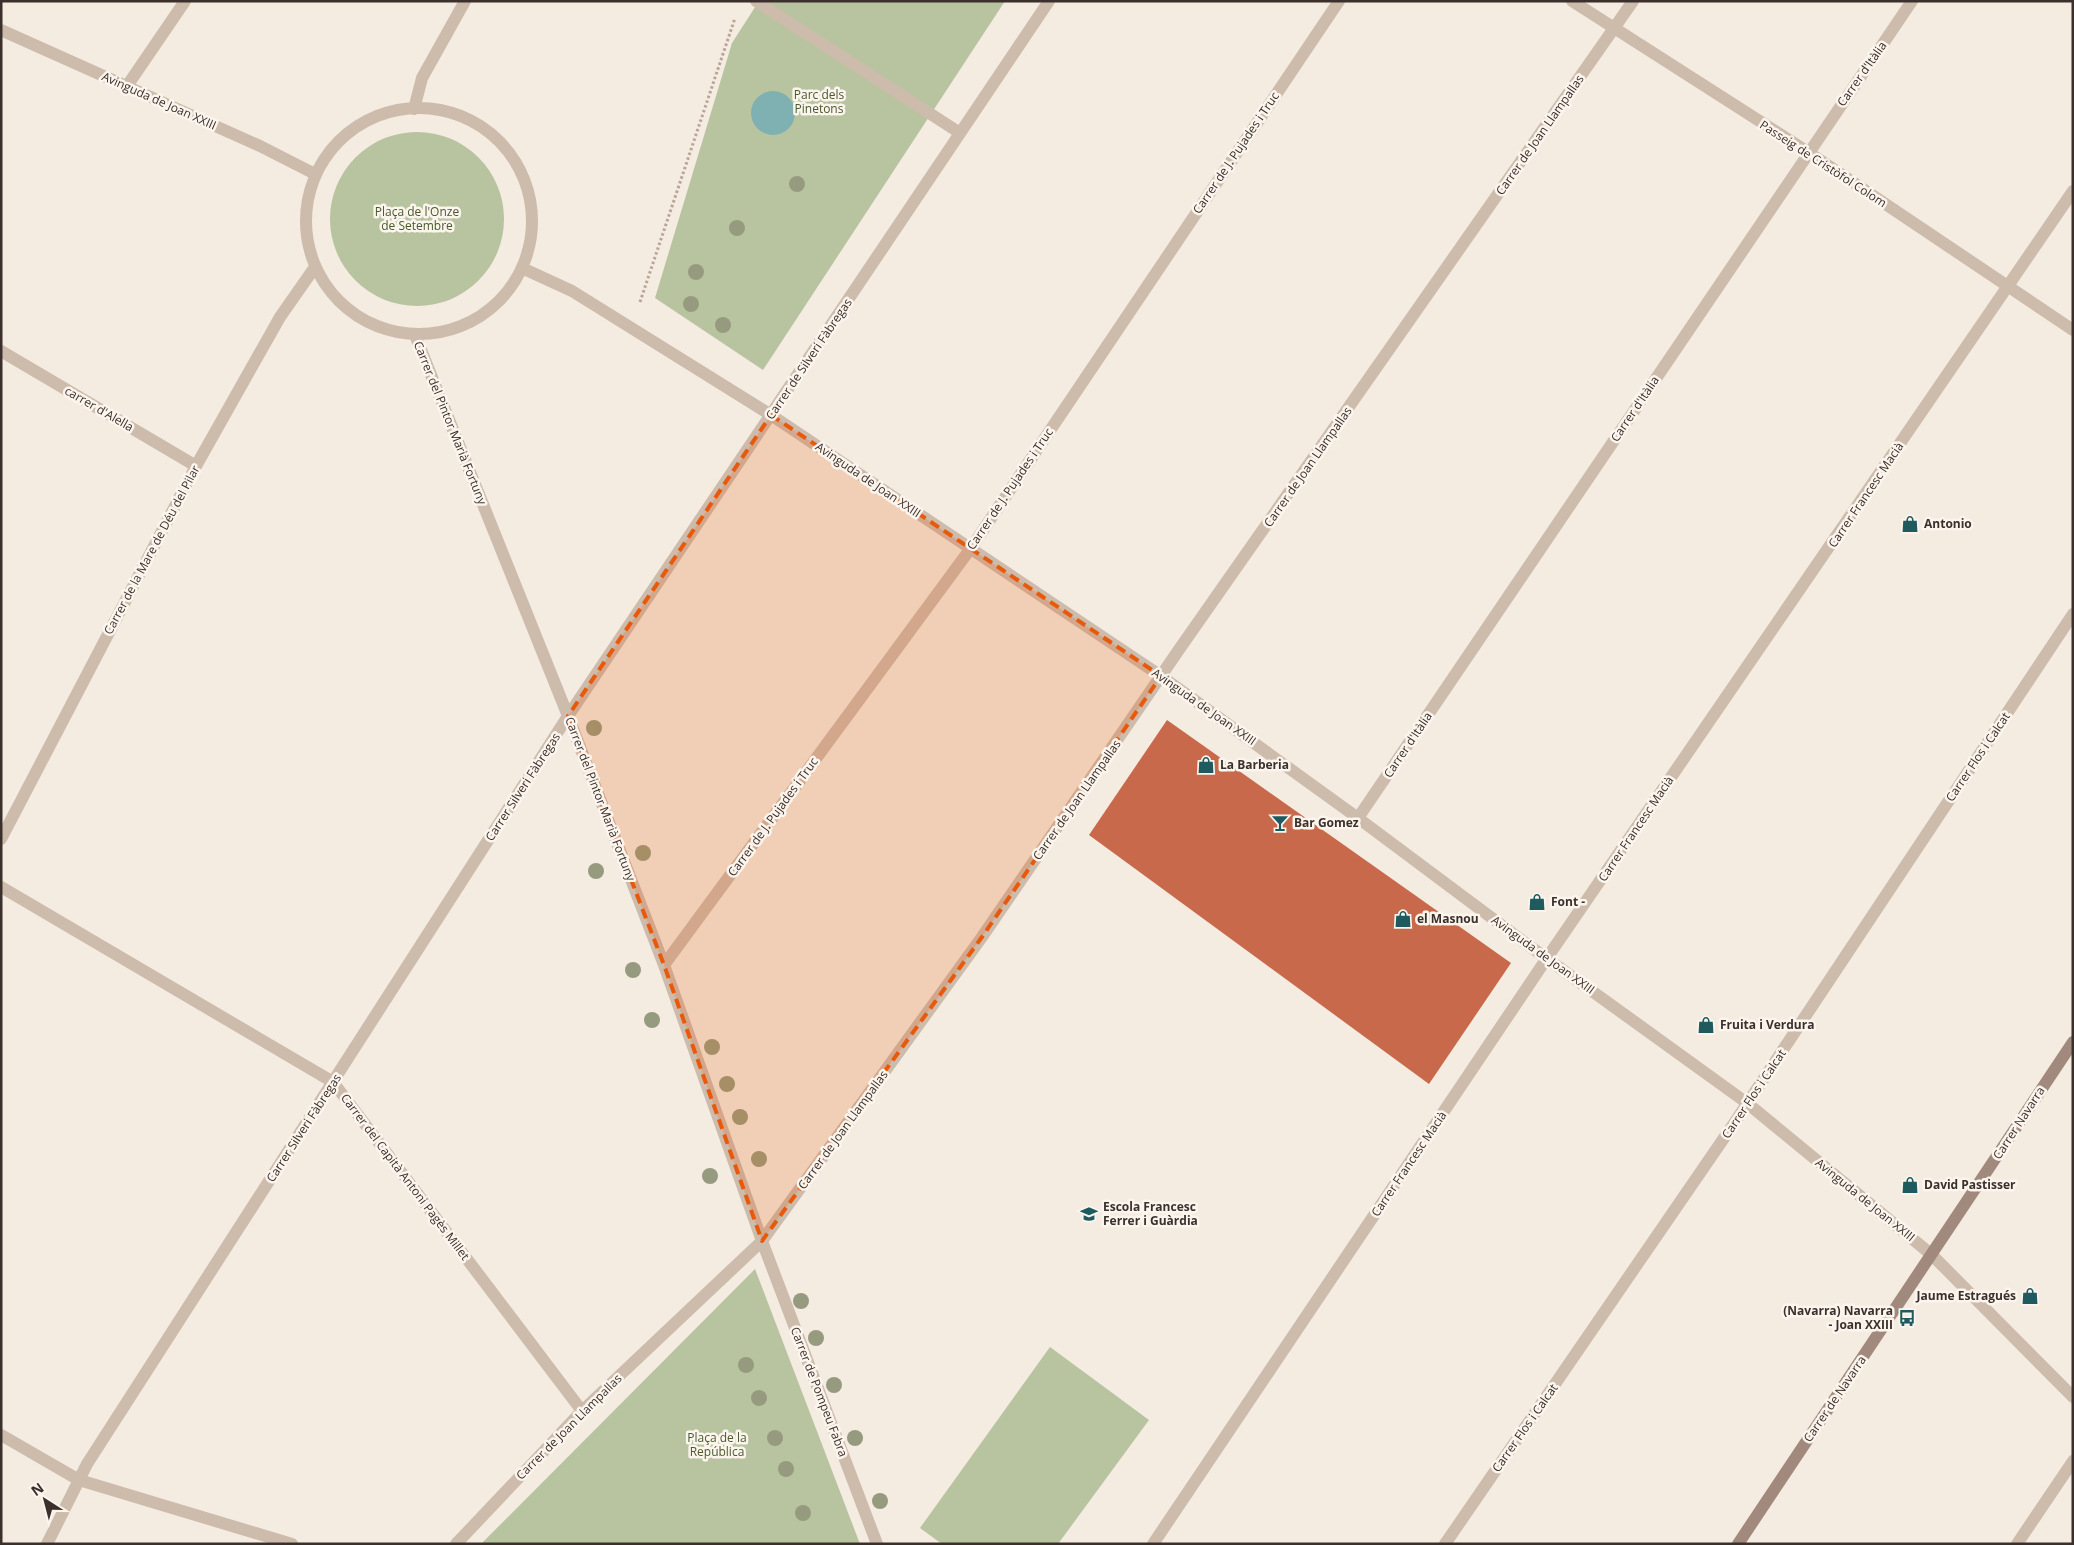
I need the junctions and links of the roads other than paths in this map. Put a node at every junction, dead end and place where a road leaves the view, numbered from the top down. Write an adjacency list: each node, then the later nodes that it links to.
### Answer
1 (185, 1): 11 (street)
2 (465, 1): 12 (street)
3 (756, 1): 13 (street)
4 (1049, 1): 13 (street, Carrer de Silveri Fàbregas)
5 (1339, 1): 25 (street, Carrer de J. Pujades i Truc)
6 (1572, 1): 9 (street, Passeig de Cristòfol Colom)
7 (1633, 1): 9 (street, Carrer de Joan Llampallas)
8 (1912, 1): 14 (street, Carrer d'Itàlia)
9 (1614, 29): 14 (street, Passeig de Cristòfol Colom); 27 (street, Carrer de Joan Llampallas)
10 (1, 30): 11 (street, Avinguda de Joan XXIII)
11 (127, 86): 15 (street, Avinguda de Joan XXIII)
12 (414, 109): 15 (street); 18 (street)
13 (960, 133): 23 (street, Carrer de Silveri Fàbregas)
14 (1808, 152): 19 (street, Passeig de Cristòfol Colom); 29 (street, Carrer d'Itàlia)
15 (315, 174): 17 (street)
16 (2073, 191): 19 (street, Carrer Francesc Macià)
17 (315, 267): 21 (street); 24 (street, Carrer de la Mare de Déu del Pilar)
18 (522, 268): 21 (street); 23 (street, Avinguda de Joan XXIII)
19 (2008, 287): 20 (street, Passeig de Cristòfol Colom); 32 (street, Carrer Francesc Macià)
20 (2073, 330)
21 (415, 335): 28 (street, Carrer del Pintor Marià Fortuny)
22 (1, 351): 24 (street, carrer d'Alella)
23 (771, 415): 25 (street, Avinguda de Joan XXIII); 28 (street, Carrer de Silveri Fàbregas)
24 (196, 466): 30 (street, Carrer de la Mare de Déu del Pilar)
25 (971, 548): 27 (street, Avinguda de Joan XXIII); 33 (street, Carrer de J. Pujades i Truc)
26 (2073, 614): 36 (street, Carrer Flos i Calcat)
27 (1161, 676): 29 (street, Avinguda de Joan XXIII); 37 (street, Carrer de Joan Llampallas)
28 (568, 716): 33 (street, Carrer del Pintor Marià Fortuny); 35 (street, Carrer Silveri Fàbregas)
29 (1358, 818): 32 (street, Avinguda de Joan XXIII)
30 (1, 839)
31 (1, 887): 35 (street, Carrer del Capità Antoni Pagès Millet)
32 (1547, 958): 36 (street, Avinguda de Joan XXIII); 48 (street, Carrer Francesc Macià)
33 (664, 965): 37 (street, Carrer del Pintor Marià Fortuny)
34 (2073, 1042): 38 (street, Carrer Navarra)
35 (333, 1082): 40 (street, Carrer del Capità Antoni Pagès Millet); 43 (street, Carrer Silveri Fàbregas)
36 (1747, 1103): 38 (street, Avinguda de Joan XXIII); 49 (street, Carrer Flos i Calcat)
37 (762, 1241): 40 (street, Carrer de Joan Llampallas); 47 (street, Carrer de Pompeu Fabra)
38 (1932, 1255): 39 (street, Avinguda de Joan XXIII); 50 (street, Carrer de Navarra)
39 (2073, 1397)
40 (582, 1411): 46 (street, Carrer de Joan Llampallas)
41 (1, 1435): 43 (street)
42 (2073, 1461): 51 (street)
43 (79, 1480): 44 (street, Carrer Silveri Fàbregas); 45 (street)
44 (47, 1544)
45 (292, 1544)
46 (456, 1544)
47 (877, 1544)
48 (1153, 1544)
49 (1445, 1544)
50 (1738, 1544)
51 (2017, 1544)

